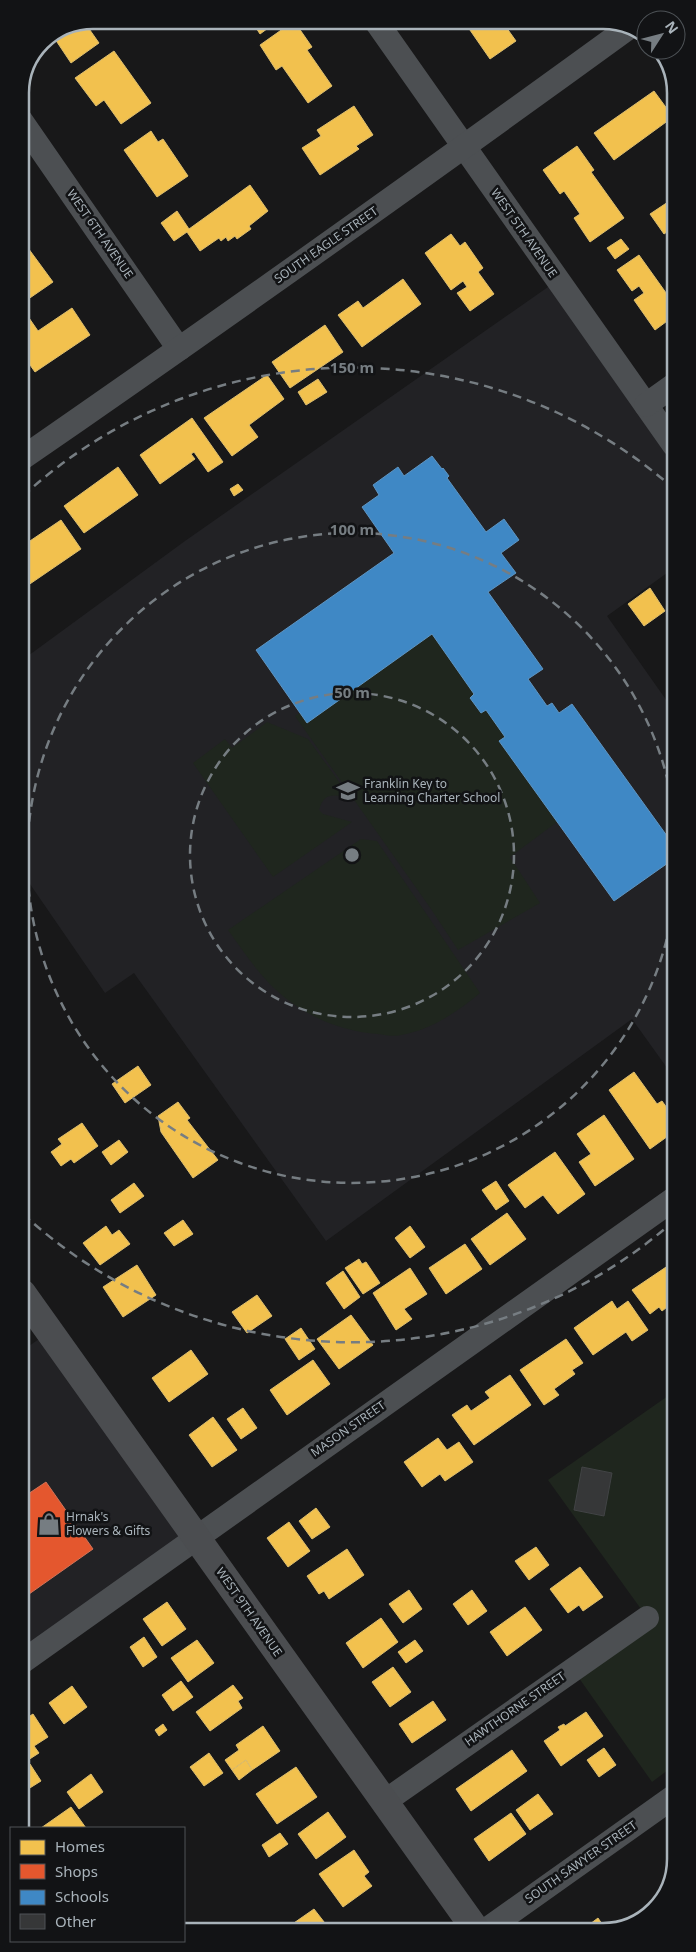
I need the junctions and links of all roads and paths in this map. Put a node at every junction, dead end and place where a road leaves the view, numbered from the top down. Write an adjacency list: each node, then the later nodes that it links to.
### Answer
1 (382, 29): 4 (street, WEST 5TH AVENUE)
2 (622, 32): 4 (street, SOUTH EAGLE STREET)
3 (29, 131): 5 (street, WEST 6TH AVENUE)
4 (464, 147): 5 (street, SOUTH EAGLE STREET); 7 (street, WEST 5TH AVENUE)
5 (179, 349): 9 (street, SOUTH EAGLE STREET)
6 (667, 390): 7 (street)
7 (646, 405): 8 (street, WEST 5TH AVENUE)
8 (667, 435)
9 (29, 453)
10 (667, 1204): 12 (street, MASON STREET)
11 (29, 1303): 12 (main road, WEST 9TH AVENUE)
12 (196, 1537): 14 (street, MASON STREET); 16 (main road, WEST 9TH AVENUE)
13 (647, 1618): 16 (street, HAWTHORNE STREET)
14 (29, 1657)
15 (667, 1801): 18 (street, SOUTH SAWYER STREET)
16 (384, 1802): 17 (main road, WEST 9TH AVENUE)
17 (471, 1923)
18 (496, 1923)

